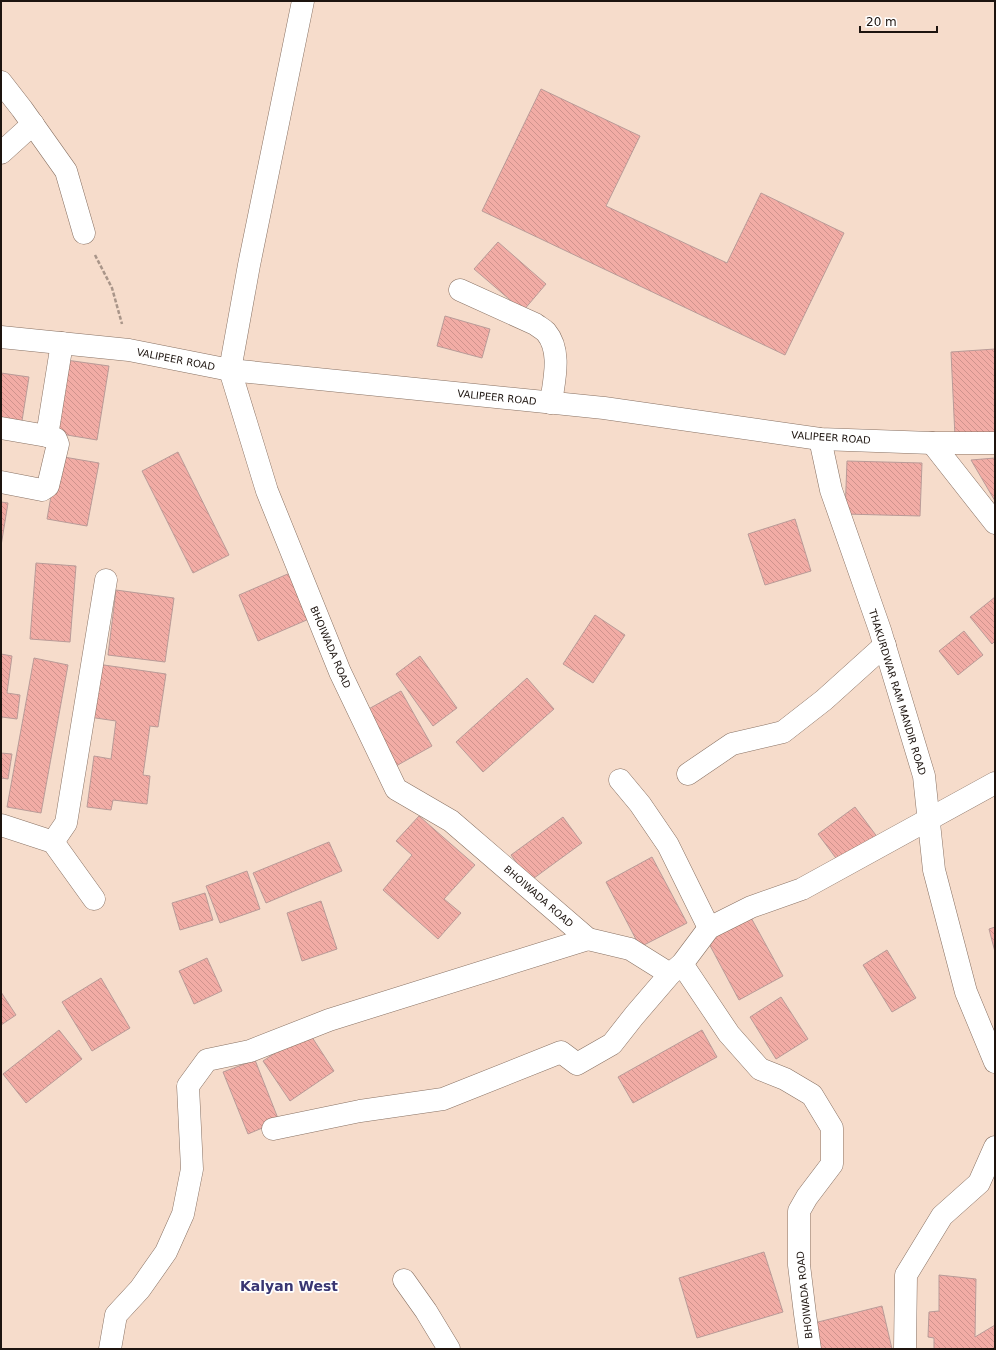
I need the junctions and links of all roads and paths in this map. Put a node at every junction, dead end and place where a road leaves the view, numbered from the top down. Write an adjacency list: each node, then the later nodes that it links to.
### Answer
1 (303, 1): 10 (street)
2 (1, 82): 3 (street)
3 (33, 124): 4 (street); 5 (street)
4 (1, 153)
5 (84, 233): 9 (path)
6 (460, 290): 11 (street)
7 (1, 337): 8 (street, VALIPEER ROAD)
8 (62, 343): 9 (street, VALIPEER ROAD); 13 (street)
9 (129, 350): 10 (street, VALIPEER ROAD)
10 (230, 370): 11 (street, VALIPEER ROAD); 29 (street, BHOIWADA ROAD)
11 (551, 403): 14 (street, VALIPEER ROAD)
12 (1, 428): 13 (street)
13 (47, 436): 17 (street)
14 (820, 439): 15 (street, VALIPEER ROAD); 20 (street, THAKURDWAR RAM MANDIR ROAD)
15 (932, 443): 16 (street, VALIPEER ROAD); 18 (street)
16 (995, 443)
17 (1, 482)
18 (995, 523)
19 (106, 580): 26 (street)
20 (885, 646): 21 (street); 24 (street, THAKURDWAR RAM MANDIR ROAD)
21 (688, 774)
22 (620, 780): 28 (street)
23 (995, 782): 24 (street)
24 (929, 820): 28 (street); 31 (street, THAKURDWAR RAM MANDIR ROAD)
25 (1, 825): 26 (street)
26 (53, 842): 27 (street)
27 (94, 900)
28 (709, 928): 30 (street)
29 (588, 939): 30 (street, BHOIWADA ROAD); 35 (street)
30 (676, 969): 32 (street); 37 (street, BHOIWADA ROAD)
31 (995, 1062)
32 (273, 1129)
33 (995, 1147): 38 (street)
34 (404, 1280): 36 (street)
35 (110, 1349)
36 (449, 1349)
37 (810, 1349)
38 (905, 1349)

